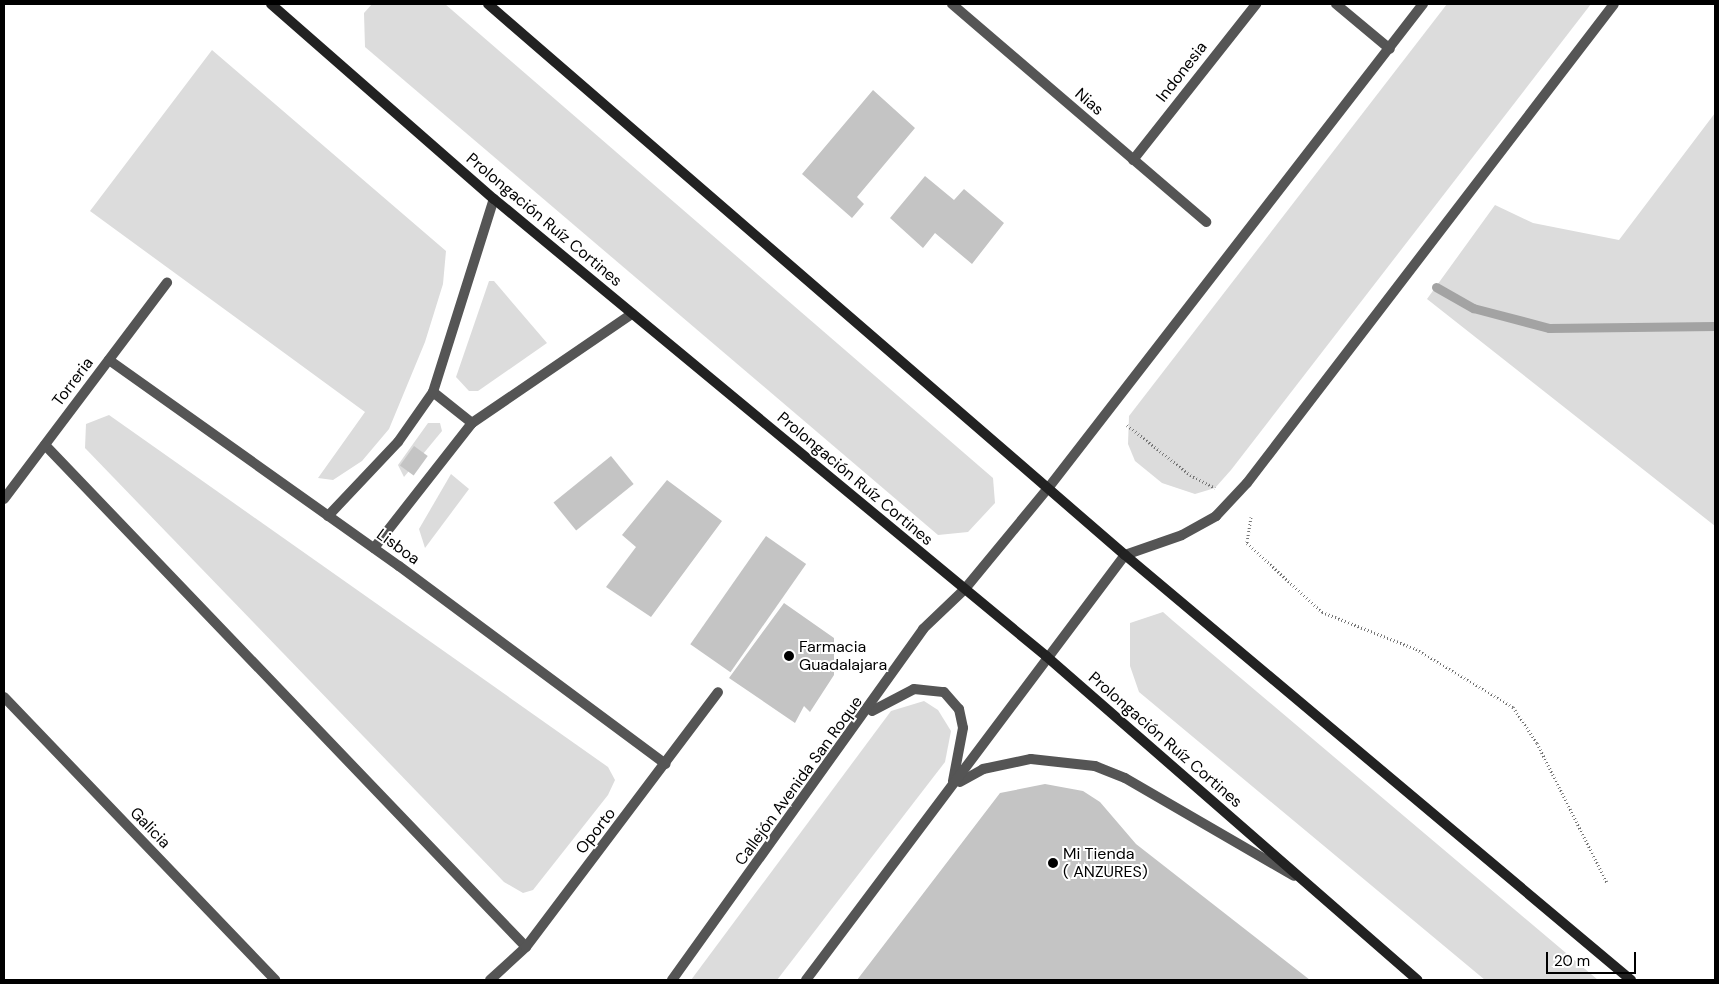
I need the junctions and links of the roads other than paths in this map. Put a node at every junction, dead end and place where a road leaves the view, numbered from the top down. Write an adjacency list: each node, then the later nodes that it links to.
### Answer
1 (271, 4): 10 (main road, Prolongación Ruíz Cortines)
2 (488, 4): 18 (main road)
3 (952, 4): 9 (street, Nias)
4 (1256, 4): 9 (street, Indonesia)
5 (1336, 4): 8 (street)
6 (1422, 4): 8 (street, Callejón Avenida San Roque)
7 (1614, 4): 22 (street)
8 (1390, 49): 18 (street, Callejón Avenida San Roque)
9 (1133, 160): 11 (street, Nias)
10 (494, 199): 13 (main road, Prolongación Ruíz Cortines); 15 (street)
11 (1206, 222)
12 (167, 284): 14 (street, Torreria)
13 (632, 314): 16 (street); 23 (main road, Prolongación Ruíz Cortines)
14 (109, 360): 17 (street, Torreria); 20 (street, Lisboa)
15 (433, 392): 16 (street); 20 (street)
16 (472, 423): 21 (street)
17 (45, 445): 19 (street, Torreria); 31 (street)
18 (1049, 487): 22 (main road); 23 (street, Callejón Avenida San Roque)
19 (4, 499)
20 (328, 516): 21 (street, Lisboa)
21 (374, 548): 28 (street, Lisboa)
22 (1125, 555): 24 (street); 37 (main road)
23 (964, 590): 24 (main road, Prolongación Ruíz Cortines); 27 (street, Callejón Avenida San Roque)
24 (1046, 656): 29 (street); 30 (main road, Prolongación Ruíz Cortines)
25 (718, 692): 28 (street, Oporto)
26 (4, 697): 32 (street, Galicia)
27 (864, 718): 29 (street); 34 (street, Callejón Avenida San Roque)
28 (666, 764): 31 (street, Oporto)
29 (949, 791): 30 (street); 35 (street)
30 (1305, 882): 36 (main road, Prolongación Ruíz Cortines)
31 (526, 947): 33 (street, Oporto)
32 (275, 980)
33 (490, 980)
34 (672, 980)
35 (806, 980)
36 (1418, 980)
37 (1631, 980)

